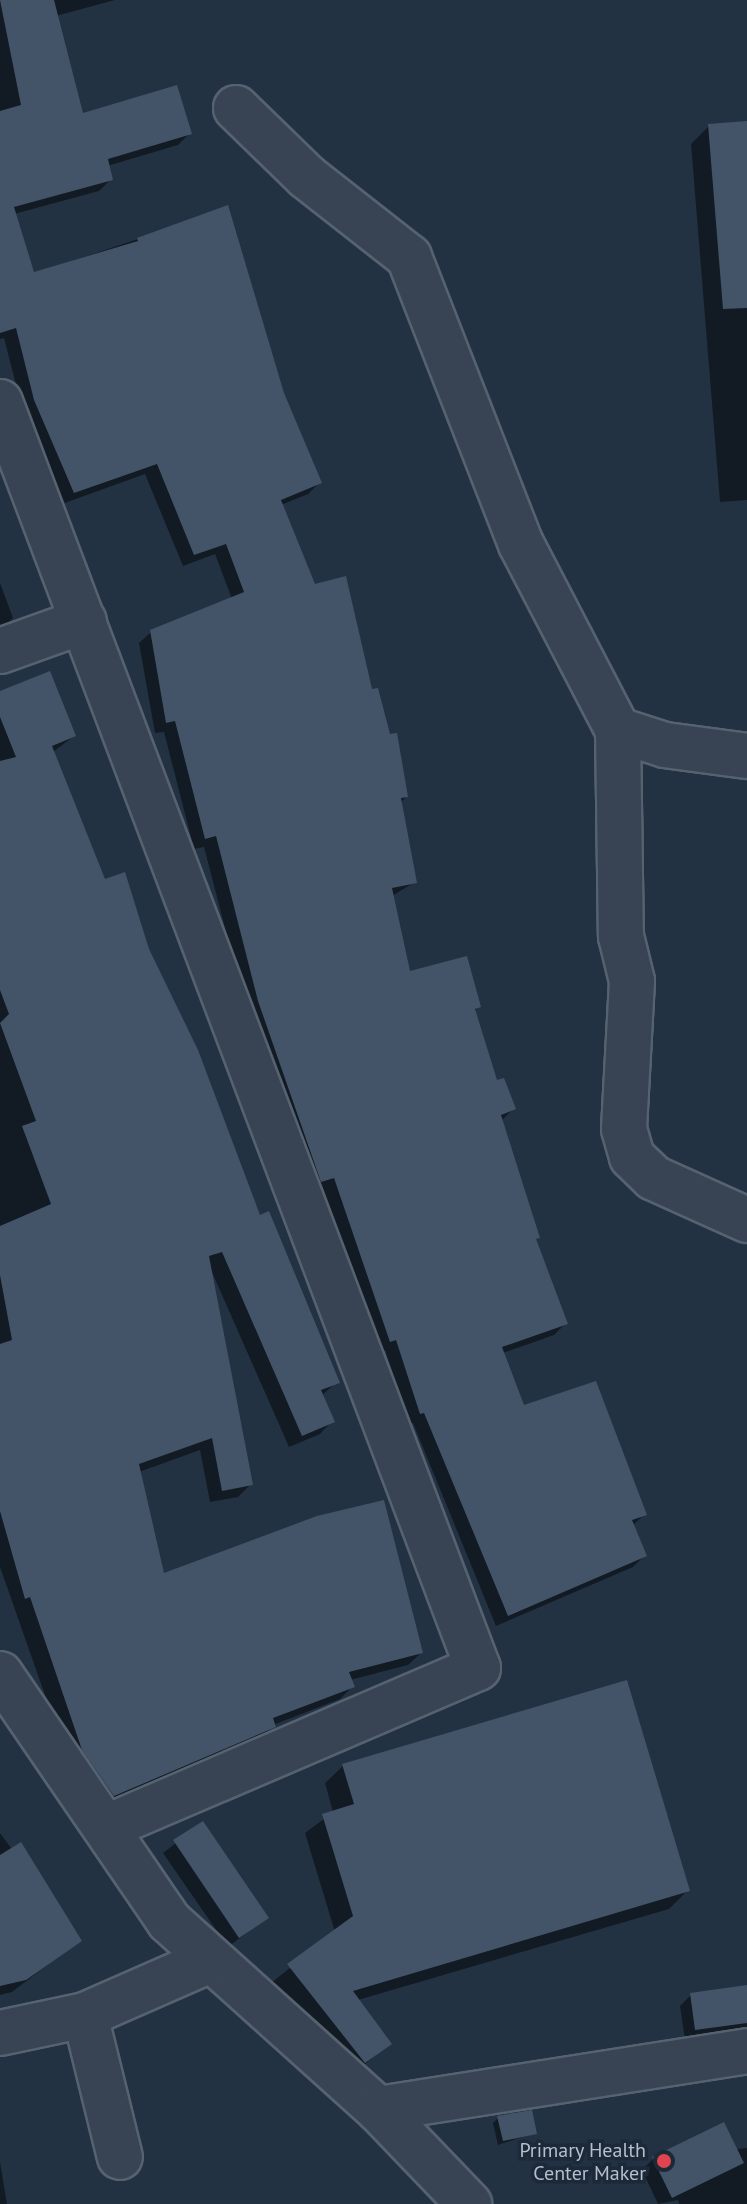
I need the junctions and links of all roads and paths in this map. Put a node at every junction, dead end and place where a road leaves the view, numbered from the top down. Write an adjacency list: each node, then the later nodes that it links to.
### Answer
1 (236, 108): 5 (street)
2 (0, 402): 3 (street)
3 (84, 621): 4 (street); 9 (street)
4 (0, 651)
5 (618, 730): 6 (street); 7 (street)
6 (747, 756)
7 (747, 1220)
8 (0, 1674): 9 (street)
9 (107, 1827): 10 (street)
10 (208, 1961): 11 (street); 14 (street)
11 (85, 2015): 12 (street); 15 (street)
12 (0, 2033)
13 (747, 2051): 14 (street)
14 (378, 2109): 16 (street)
15 (120, 2157)
16 (469, 2204)

